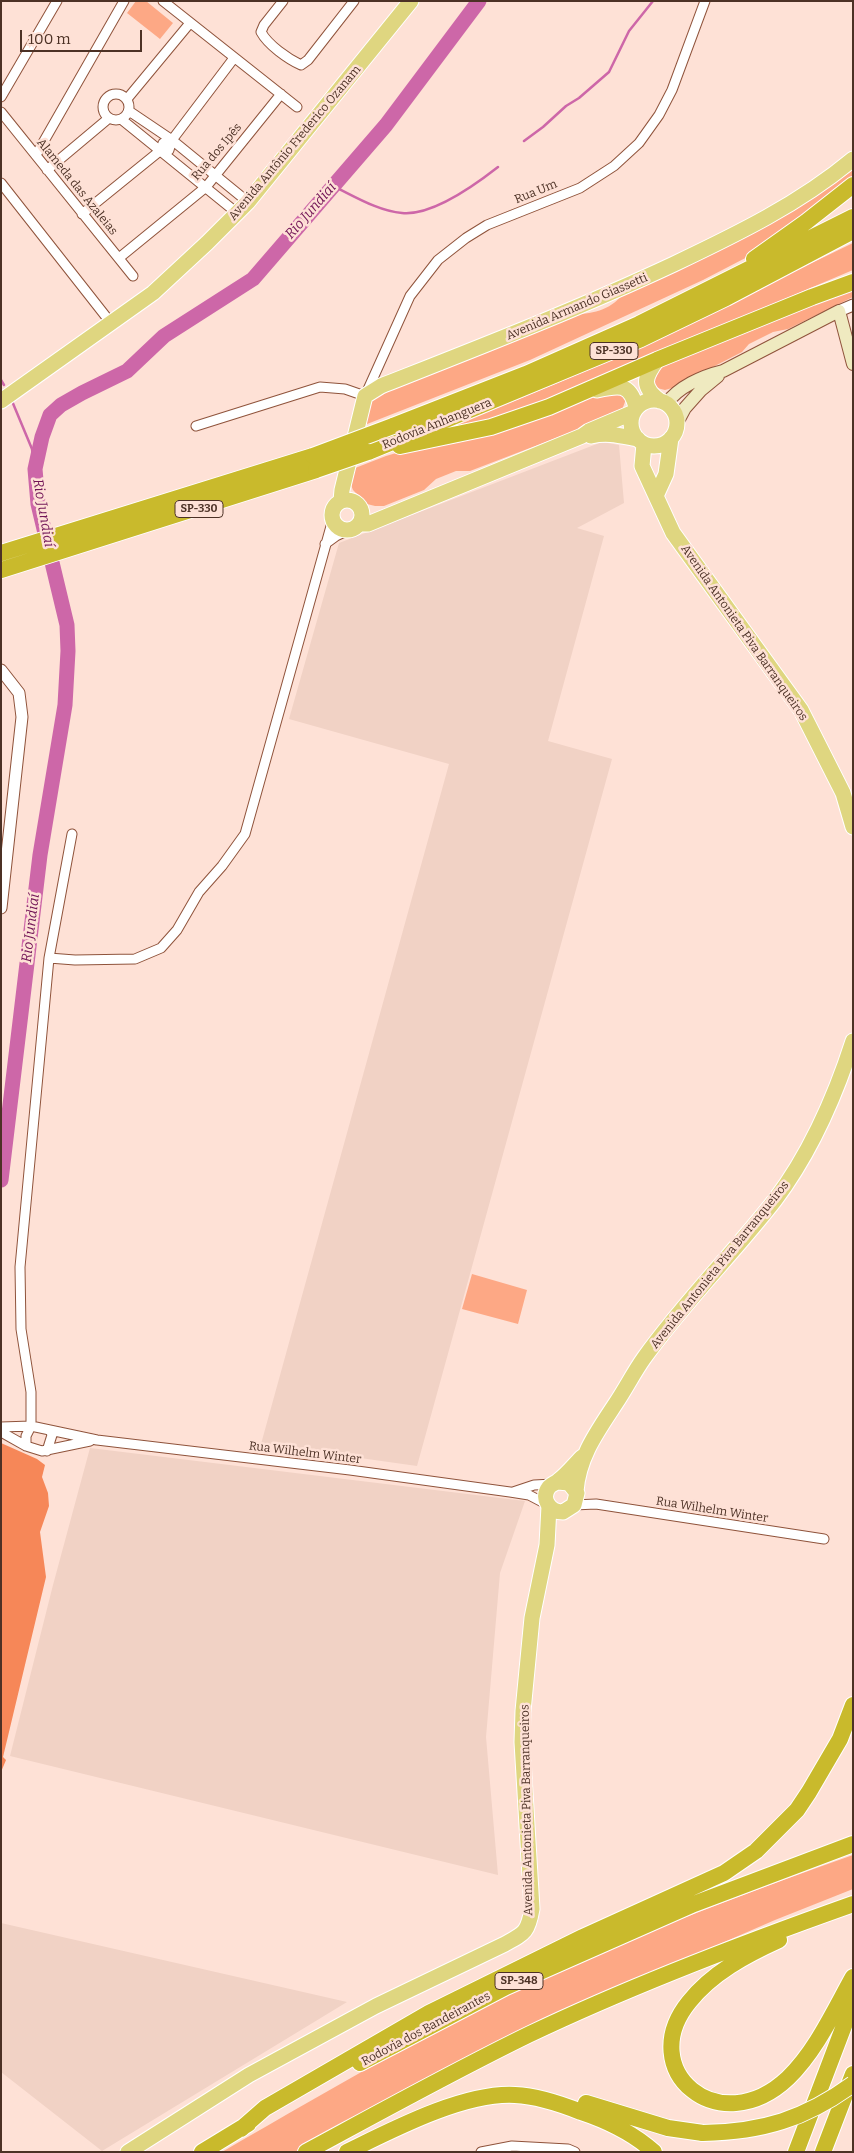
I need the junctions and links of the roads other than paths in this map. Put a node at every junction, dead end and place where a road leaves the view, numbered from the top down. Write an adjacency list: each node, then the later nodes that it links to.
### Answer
1 (57, 1): 11 (street)
2 (124, 1): 20 (street)
3 (164, 1): 8 (street)
4 (282, 1): 5 (street)
5 (354, 1)
6 (704, 1): 45 (street, Rua Um)
7 (404, 4): 27 (main road, Avenida Antônio Frederico Ozanam)
8 (190, 23): 9 (street); 12 (street)
9 (234, 58): 10 (street); 18 (street)
10 (281, 94): 13 (street); 23 (street, Rua dos Ipês)
11 (1, 97)
12 (127, 99): 14 (street); 16 (street)
13 (297, 107)
14 (129, 110): 17 (street); 18 (street)
15 (1, 112): 20 (street, Alameda das Azaleias)
16 (109, 118): 17 (street); 22 (street)
17 (121, 119): 19 (street)
18 (172, 140): 19 (street); 23 (street)
19 (161, 150): 26 (street); 29 (street)
20 (36, 156): 22 (street, Alameda das Azaleias)
21 (853, 159): 45 (main road, Avenida Armando Giassetti)
22 (47, 170): 29 (street, Alameda das Azaleias)
23 (216, 176): 26 (street, Rua dos Ipês); 27 (street)
24 (1, 183): 40 (street)
25 (853, 185): 38 (highway)
26 (206, 187): 28 (street); 32 (street, Rua dos Ipês)
27 (248, 202): 28 (main road, Avenida Antônio Frederico Ozanam)
28 (237, 213): 40 (main road, Avenida Antônio Frederico Ozanam)
29 (82, 214): 32 (street, Alameda das Azaleias)
30 (853, 217): 38 (highway, Rodovia Anhanguera / SP-330)
31 (853, 231): 54 (highway, Rodovia Anhanguera / SP-330)
32 (119, 258): 33 (street, Alameda das Azaleias)
33 (133, 276)
34 (853, 278): 36 (highway)
35 (853, 282): 36 (highway)
36 (812, 297): 41 (highway)
37 (853, 305): 39 (street)
38 (673, 308): 55 (highway, Rodovia Anhanguera / SP-330, bridge)
39 (839, 311): 42 (main road); 43 (main road)
40 (111, 323): 46 (main road, Avenida Antônio Frederico Ozanam)
41 (657, 360): 44 (highway); 47 (main road)
42 (853, 364)
43 (723, 370): 47 (main road); 49 (main road)
44 (581, 394): 48 (main road); 54 (highway)
45 (365, 396): 50 (street); 57 (main road)
46 (6, 398)
47 (663, 402): 48 (main road); 49 (main road)
48 (635, 410): 51 (main road); 53 (main road)
49 (676, 422): 52 (main road)
50 (196, 426)
51 (582, 436): 53 (main road); 58 (main road)
52 (671, 438): 53 (main road); 56 (main road)
53 (641, 442): 56 (main road, Avenida Antonieta Piva Barranqueiros)
54 (368, 452): 55 (highway, Rodovia Anhanguera / SP-330, bridge)
55 (314, 463): 62 (highway, Rodovia Anhanguera / SP-330); 62 (highway, Rodovia Anhanguera / SP-330)
56 (656, 496): 64 (main road, Avenida Antonieta Piva Barranqueiros)
57 (352, 503): 58 (main road); 59 (main road); 60 (main road)
58 (394, 512): 60 (main road)
59 (333, 519): 60 (main road); 61 (street)
60 (354, 527): 61 (street)
61 (326, 544): 67 (street)
62 (6, 560)
63 (1, 670): 66 (street)
64 (853, 827)
65 (72, 834): 67 (street)
66 (1, 908)
67 (49, 958): 69 (street)
68 (853, 1040): 76 (main road, Avenida Antonieta Piva Barranqueiros)
69 (31, 1426): 70 (street); 71 (street); 74 (street)
70 (1, 1427)
71 (50, 1430): 73 (street); 75 (street)
72 (1, 1432): 74 (street)
73 (97, 1440): 75 (street); 78 (street, Rua Wilhelm Winter)
74 (26, 1446): 75 (street)
75 (46, 1450)
76 (584, 1454): 77 (main road); 79 (main road)
77 (555, 1483): 78 (street, Rua Wilhelm Winter); 79 (main road); 80 (main road)
78 (510, 1492): 80 (street, Rua Wilhelm Winter)
79 (575, 1499): 80 (main road); 81 (street, Rua Wilhelm Winter); 82 (main road)
80 (548, 1506): 82 (main road)
81 (824, 1540)
82 (547, 1545): 93 (main road, Avenida Antonieta Piva Barranqueiros)
83 (853, 1705): 92 (highway)
84 (853, 1844): 92 (highway, Rodovia dos Bandeirantes / SP-348)
85 (847, 1906): 86 (highway)
86 (825, 1913): 87 (highway); 95 (highway)
87 (853, 1976)
88 (853, 2002): 100 (highway)
89 (853, 2074): 101 (highway)
90 (853, 2084): 91 (highway, bridge)
91 (529, 2097): 96 (highway); 99 (highway)
92 (240, 2129): 94 (highway, Rodovia dos Bandeirantes / SP-348)
93 (128, 2152)
94 (202, 2152)
95 (306, 2152)
96 (347, 2152)
97 (480, 2152): 98 (street)
98 (575, 2152)
99 (654, 2152)
100 (796, 2152)
101 (823, 2152)

